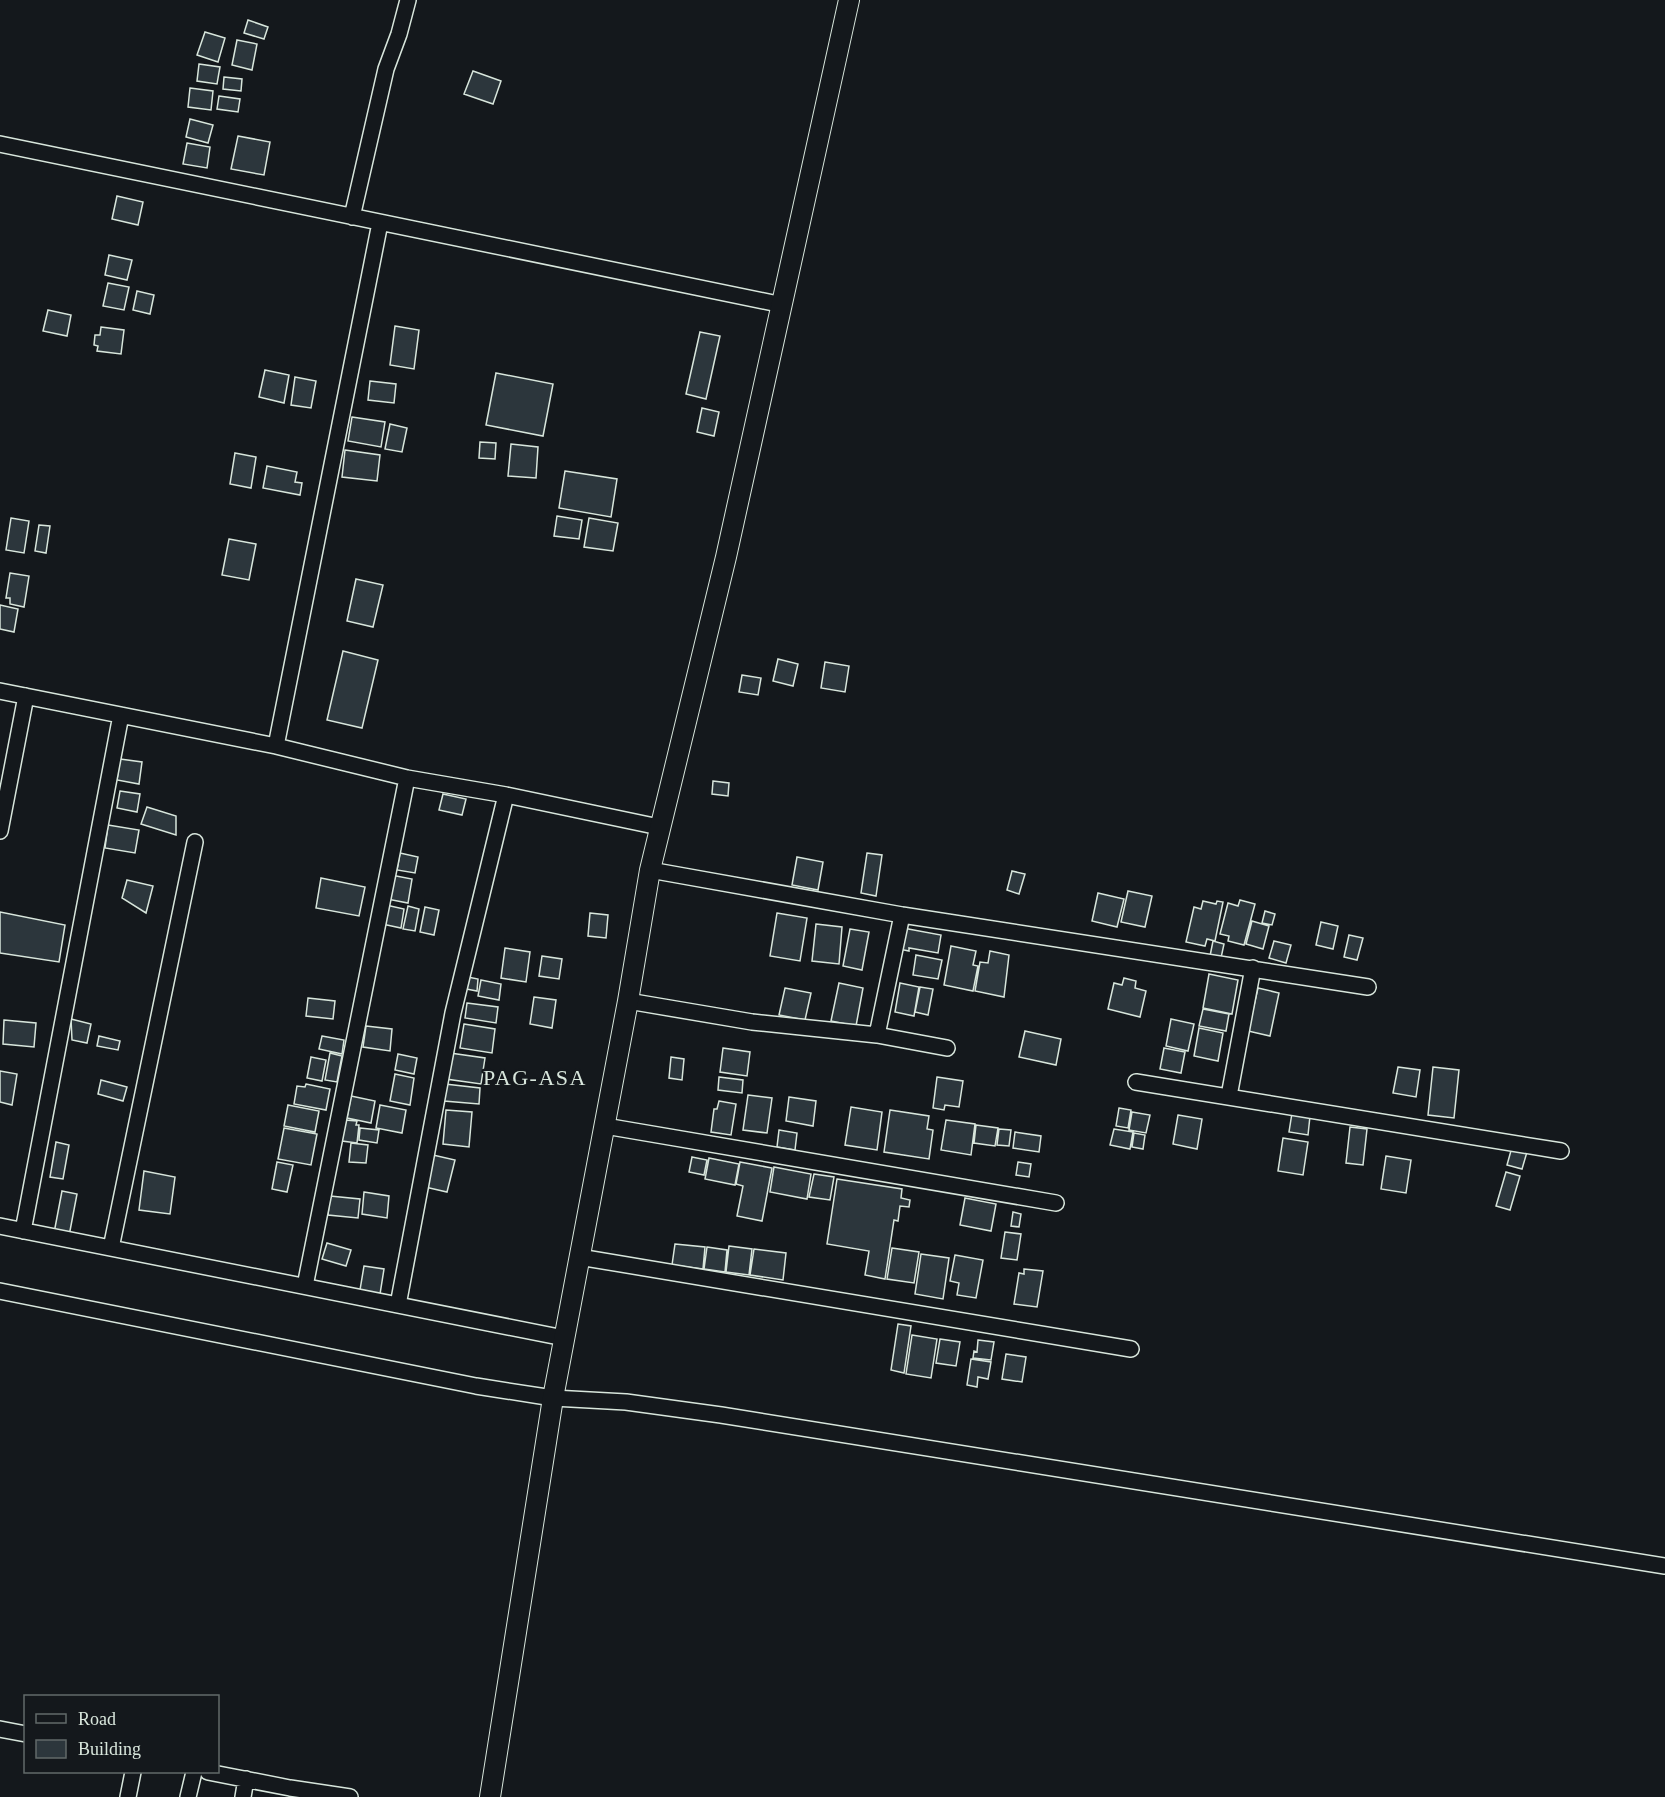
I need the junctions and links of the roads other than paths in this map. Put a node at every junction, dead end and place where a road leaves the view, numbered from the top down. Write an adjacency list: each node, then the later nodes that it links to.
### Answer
1 (408, 0): 4 (street)
2 (849, 0): 6 (street)
3 (0, 144): 4 (street)
4 (352, 217): 5 (street)
5 (380, 223): 6 (street); 10 (street)
6 (783, 304): 13 (street)
7 (0, 691): 8 (street)
8 (26, 696): 9 (street); 14 (street)
9 (121, 715): 10 (street); 29 (street)
10 (276, 746): 11 (street)
11 (407, 778): 12 (street); 32 (street)
12 (506, 795): 13 (street); 34 (street)
13 (659, 827): 16 (street)
14 (0, 831)
15 (195, 842): 30 (street)
16 (650, 870): 17 (street); 20 (street)
17 (902, 915): 18 (street); 21 (street)
18 (1253, 968): 19 (street); 24 (street)
19 (1368, 987)
20 (628, 1001): 21 (street); 25 (street)
21 (877, 1035): 22 (street)
22 (947, 1048)
23 (1136, 1082): 24 (street)
24 (1229, 1096): 26 (street)
25 (604, 1126): 27 (street); 31 (street)
26 (1561, 1151)
27 (1056, 1203)
28 (0, 1227): 29 (street)
29 (23, 1231): 30 (street)
30 (111, 1248): 32 (street)
31 (579, 1257): 35 (street); 36 (street)
32 (305, 1286): 34 (street)
33 (0, 1291): 37 (street)
34 (398, 1305): 35 (street)
35 (564, 1338): 37 (street)
36 (1131, 1348)
37 (553, 1398): 38 (street); 50 (street)
38 (1665, 1566)
39 (0, 1729): 40 (street)
40 (24, 1734)
41 (133, 1773): 46 (street)
42 (194, 1773): 47 (street)
43 (213, 1773): 44 (street)
44 (246, 1779): 45 (street); 48 (street)
45 (289, 1792): 49 (street)
46 (128, 1797)
47 (188, 1797)
48 (243, 1797)
49 (350, 1797)
50 (490, 1797)

